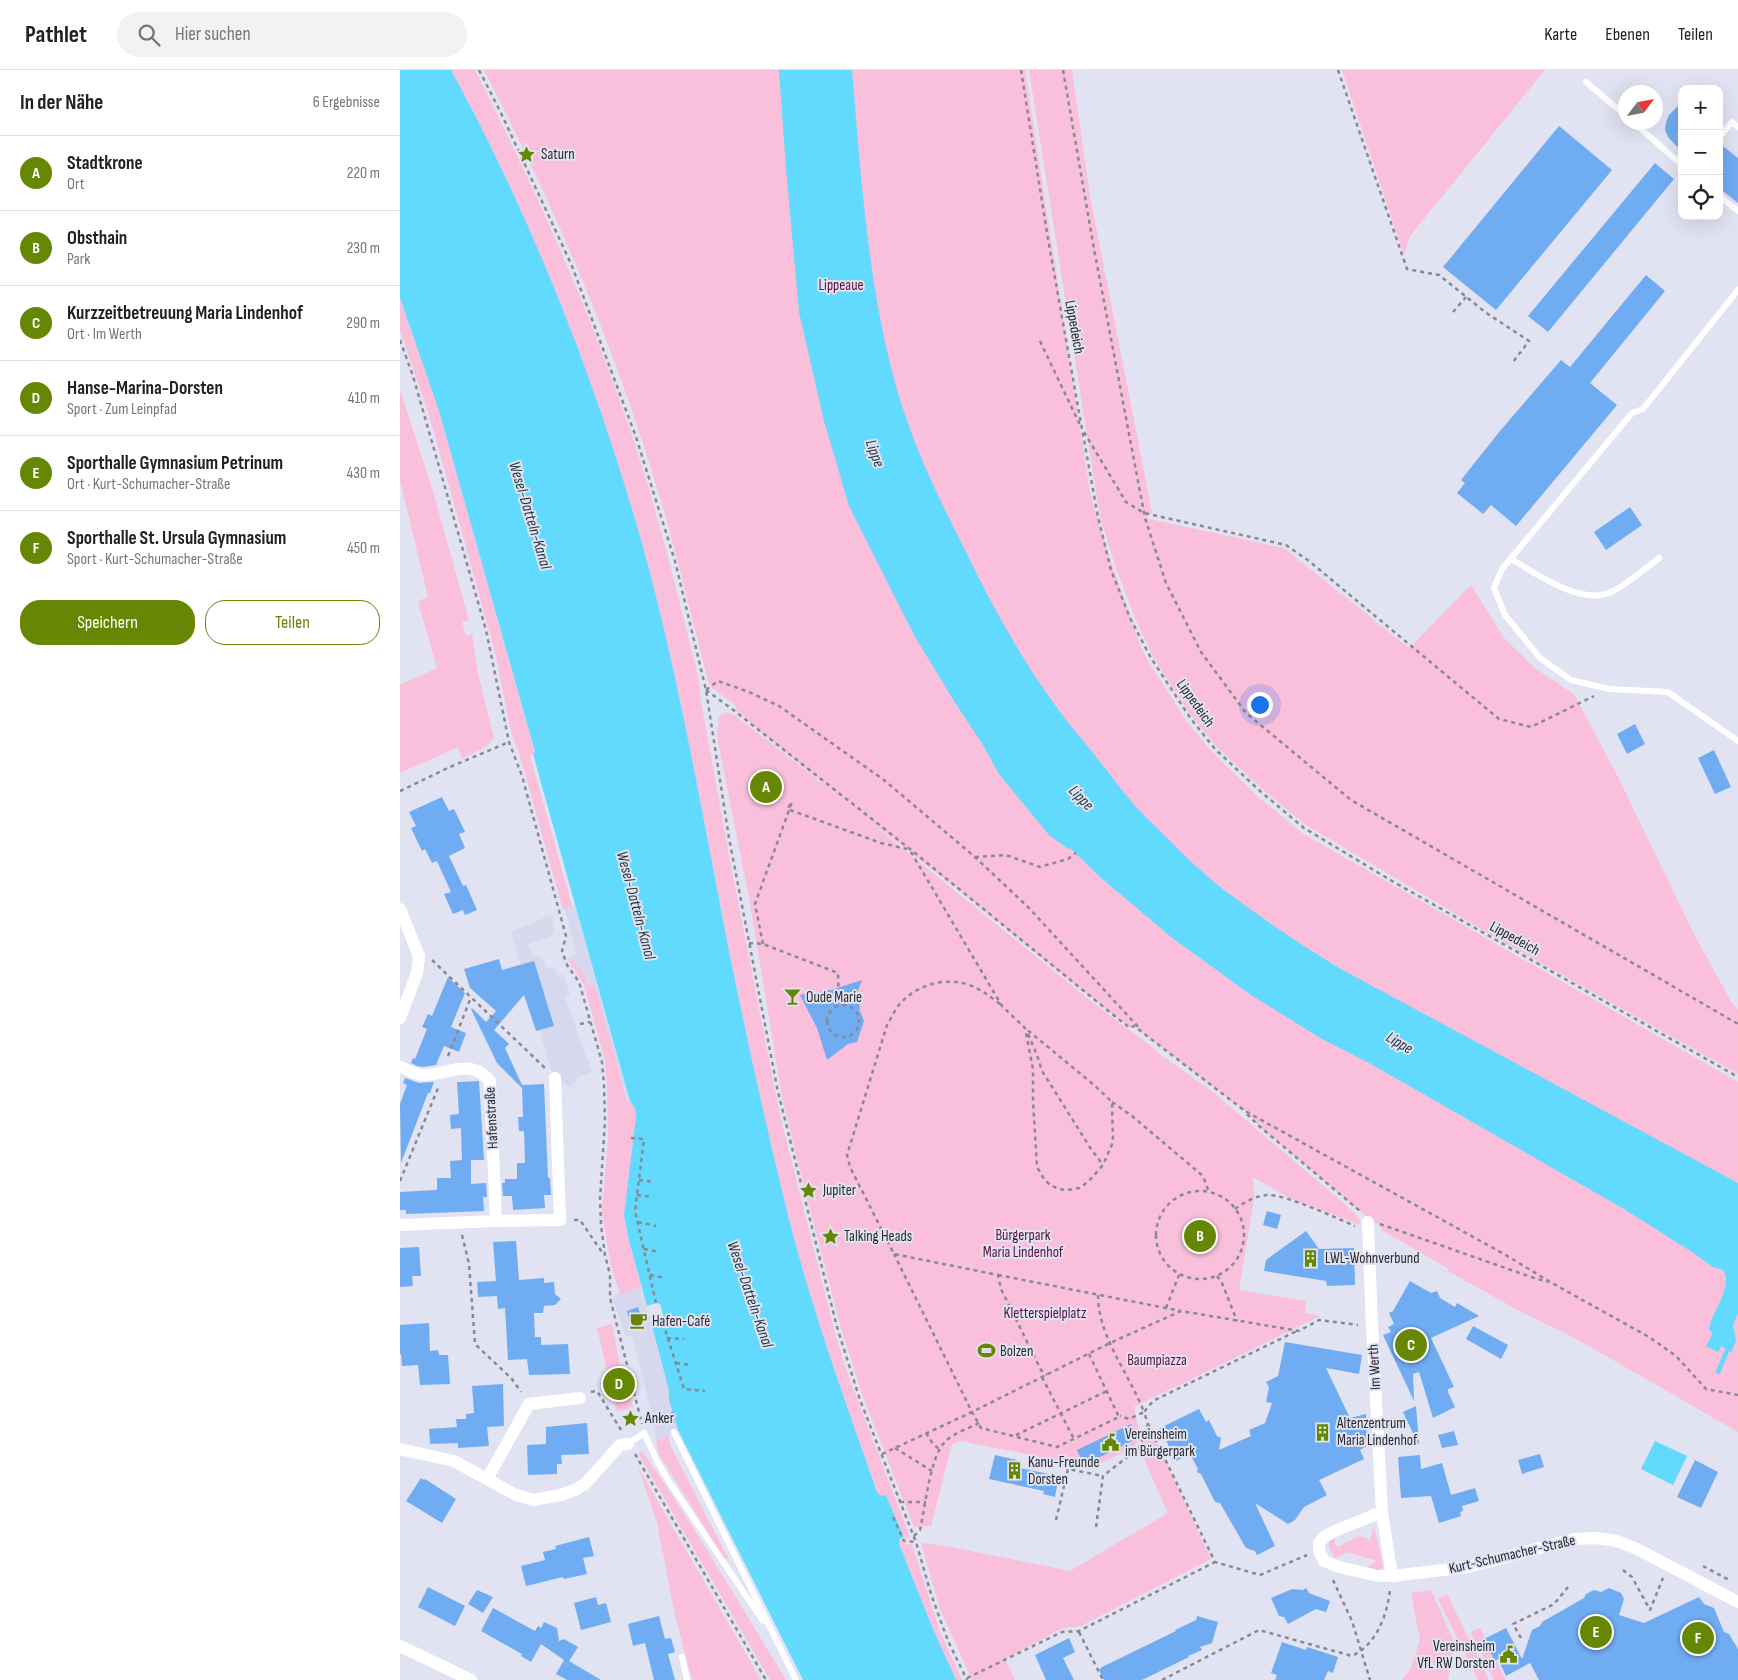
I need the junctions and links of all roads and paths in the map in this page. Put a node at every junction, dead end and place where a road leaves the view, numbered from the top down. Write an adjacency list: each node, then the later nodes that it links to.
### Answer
1 (479, 70): 24 (path)
2 (1021, 70): 19 (path, Lippedeich)
3 (1063, 70): 20 (path)
4 (1338, 70): 14 (path)
5 (1586, 82): 6 (lane)
6 (1618, 109)
7 (1738, 127): 9 (lane)
8 (1642, 130): 10 (lane)
9 (1723, 133)
10 (1678, 161)
11 (1723, 199): 12 (lane)
12 (1738, 212)
13 (1738, 290): 22 (lane)
14 (1466, 297): 15 (path); 18 (path)
15 (1453, 312)
16 (400, 340): 26 (path)
17 (1040, 341): 19 (path)
18 (1513, 362)
19 (1082, 429): 20 (path); 44 (path, Lippedeich)
20 (1144, 513): 23 (path); 40 (path)
21 (1659, 558): 22 (lane)
22 (1510, 559): 23 (lane)
23 (1609, 689): 25 (lane)
24 (706, 690): 28 (path); 30 (path); 32 (path)
25 (1738, 741)
26 (509, 742): 27 (path); 38 (path)
27 (400, 791)
28 (910, 849): 33 (path); 36 (path); 42 (path)
29 (1076, 853): 30 (path)
30 (975, 857): 42 (path)
31 (400, 909): 34 (street)
32 (749, 943): 33 (path); 111 (path)
33 (763, 944): 35 (path)
34 (419, 956): 37 (street); 45 (path)
35 (839, 1005): 35 (path)
36 (1002, 1006): 41 (path); 65 (path)
37 (400, 1018)
38 (590, 1022): 39 (path); 66 (path)
39 (580, 1024)
40 (1738, 1024)
41 (1025, 1028): 46 (path); 49 (path); 49 (path)
42 (1145, 1035): 47 (path)
43 (400, 1067): 56 (street, Hafenstraße)
44 (1738, 1077)
45 (555, 1078): 57 (street)
46 (1112, 1102): 49 (path); 52 (path)
47 (1245, 1111): 62 (path); 72 (path)
48 (631, 1138): 50 (path)
49 (1103, 1165)
50 (639, 1180): 51 (path); 53 (path)
51 (654, 1182)
52 (1209, 1192): 55 (path); 68 (path)
53 (637, 1195): 54 (path); 59 (path)
54 (653, 1197)
55 (1235, 1209): 62 (path); 70 (path)
56 (496, 1220): 57 (street); 58 (street)
57 (560, 1220): 66 (path)
58 (458, 1222): 60 (street); 95 (path)
59 (638, 1222): 61 (path); 63 (path)
60 (400, 1225)
61 (656, 1226)
62 (1368, 1227): 72 (path); 81 (street, Im Werth)
63 (644, 1249): 64 (path); 69 (path)
64 (660, 1252)
65 (894, 1254): 67 (path); 96 (path)
66 (605, 1255): 103 (path)
67 (998, 1275): 73 (path); 89 (path)
68 (1179, 1275): 70 (path); 75 (path)
69 (650, 1276): 71 (path); 74 (path)
70 (1217, 1276): 78 (path)
71 (666, 1278)
72 (1552, 1283): 93 (path)
73 (1098, 1294): 75 (path); 85 (path)
74 (656, 1303)
75 (1166, 1308): 76 (path)
76 (1181, 1311): 78 (path); 85 (path)
77 (1257, 1318): 80 (path)
78 (1237, 1320): 80 (path)
79 (663, 1323): 83 (path)
80 (1256, 1324): 82 (path)
81 (1372, 1326): 82 (path); 117 (street, Im Werth)
82 (1299, 1331): 97 (path)
83 (668, 1338): 84 (path); 87 (path)
84 (684, 1339)
85 (1110, 1343): 86 (path); 97 (path)
86 (1089, 1354): 89 (path); 92 (path)
87 (676, 1363): 88 (path); 91 (path)
88 (692, 1365)
89 (1047, 1374): 90 (path)
90 (1042, 1377): 96 (path); 98 (path)
91 (705, 1391)
92 (1107, 1391): 98 (path); 99 (path)
93 (1738, 1395)
94 (580, 1398): 95 (street); 107 (path)
95 (529, 1404): 114 (street)
96 (972, 1412): 100 (path); 104 (path)
97 (1144, 1412): 99 (path); 101 (path)
98 (1060, 1413): 105 (path); 106 (path)
99 (1118, 1415): 106 (path)
100 (979, 1423): 105 (path); 110 (path)
101 (1148, 1424): 113 (path); 124 (path)
102 (674, 1432): 133 (lane)
103 (644, 1433): 107 (lane); 133 (lane)
104 (926, 1433): 108 (path); 110 (path)
105 (1016, 1435): 106 (path)
106 (1074, 1439)
107 (628, 1444): 114 (street); 140 (path)
108 (895, 1448): 111 (path); 112 (path)
109 (400, 1449): 114 (street)
110 (938, 1449): 112 (path)
111 (882, 1454): 115 (path)
112 (932, 1471): 116 (path)
113 (1103, 1476): 119 (path); 120 (path)
114 (487, 1479)
115 (900, 1502): 116 (path); 121 (path)
116 (926, 1502): 121 (path)
117 (1382, 1512): 123 (street); 127 (street, Im Werth)
118 (893, 1517): 122 (path)
119 (1056, 1520)
120 (1096, 1527)
121 (914, 1536): 122 (path)
122 (916, 1542): 137 (path)
123 (1319, 1550): 124 (path); 127 (street)
124 (1216, 1562): 131 (path)
125 (1668, 1565): 126 (path); 127 (street, Kurt-Schumacher-Straße); 130 (street, Kurt-Schumacher-Straße)
126 (1623, 1570)
127 (1392, 1576): 135 (path)
128 (1331, 1577): 135 (path)
129 (1568, 1587): 132 (path)
130 (1738, 1602)
131 (1079, 1631): 137 (path); 142 (path)
132 (1521, 1638)
133 (775, 1639): 141 (lane)
134 (400, 1646): 138 (street)
135 (1361, 1652): 143 (path); 144 (path)
136 (682, 1657): 139 (lane)
137 (967, 1679)
138 (471, 1680)
139 (687, 1680)
140 (766, 1680)
141 (796, 1680)
142 (1103, 1680)
143 (1162, 1680)
144 (1370, 1680)

